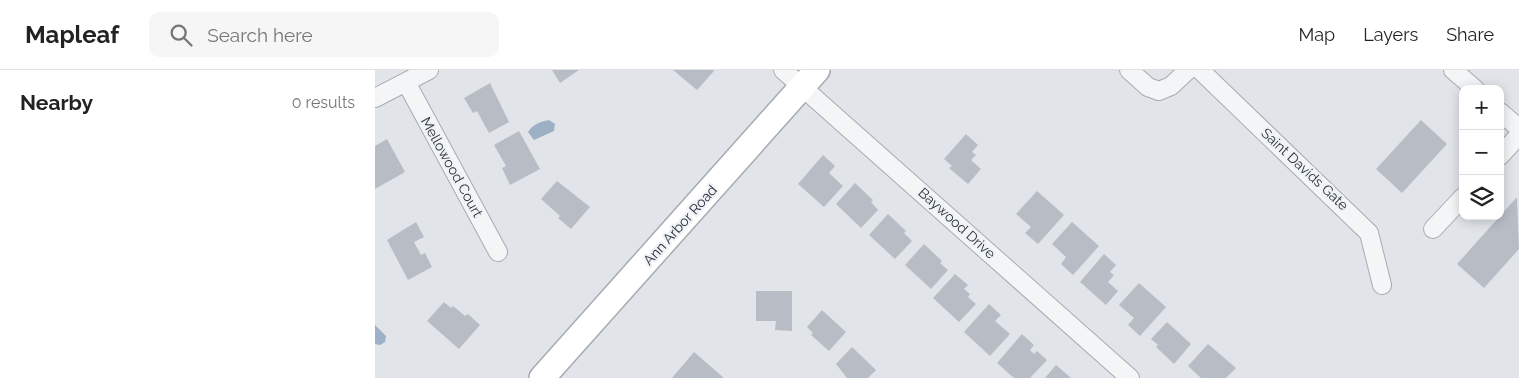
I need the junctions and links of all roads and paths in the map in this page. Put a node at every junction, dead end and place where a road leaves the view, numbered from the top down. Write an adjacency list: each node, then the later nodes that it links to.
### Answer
1 (429, 70): 8 (street)
2 (783, 70): 7 (street, Baywood Drive)
3 (1129, 70): 4 (street)
4 (1188, 70)
5 (1200, 70): 18 (street, Saint Davids Gate)
6 (1453, 70): 9 (street)
7 (810, 78): 19 (main road, Ann Arbor Road); 20 (street, Baywood Drive)
8 (406, 82): 10 (street); 17 (street, Mellowood Court)
9 (1470, 85)
10 (375, 98)
11 (1504, 115): 12 (street)
12 (1519, 128)
13 (1519, 135): 14 (street)
14 (1504, 152)
15 (1459, 201): 16 (street)
16 (1433, 230)
17 (498, 252)
18 (1382, 285)
19 (541, 378)
20 (1130, 378)

